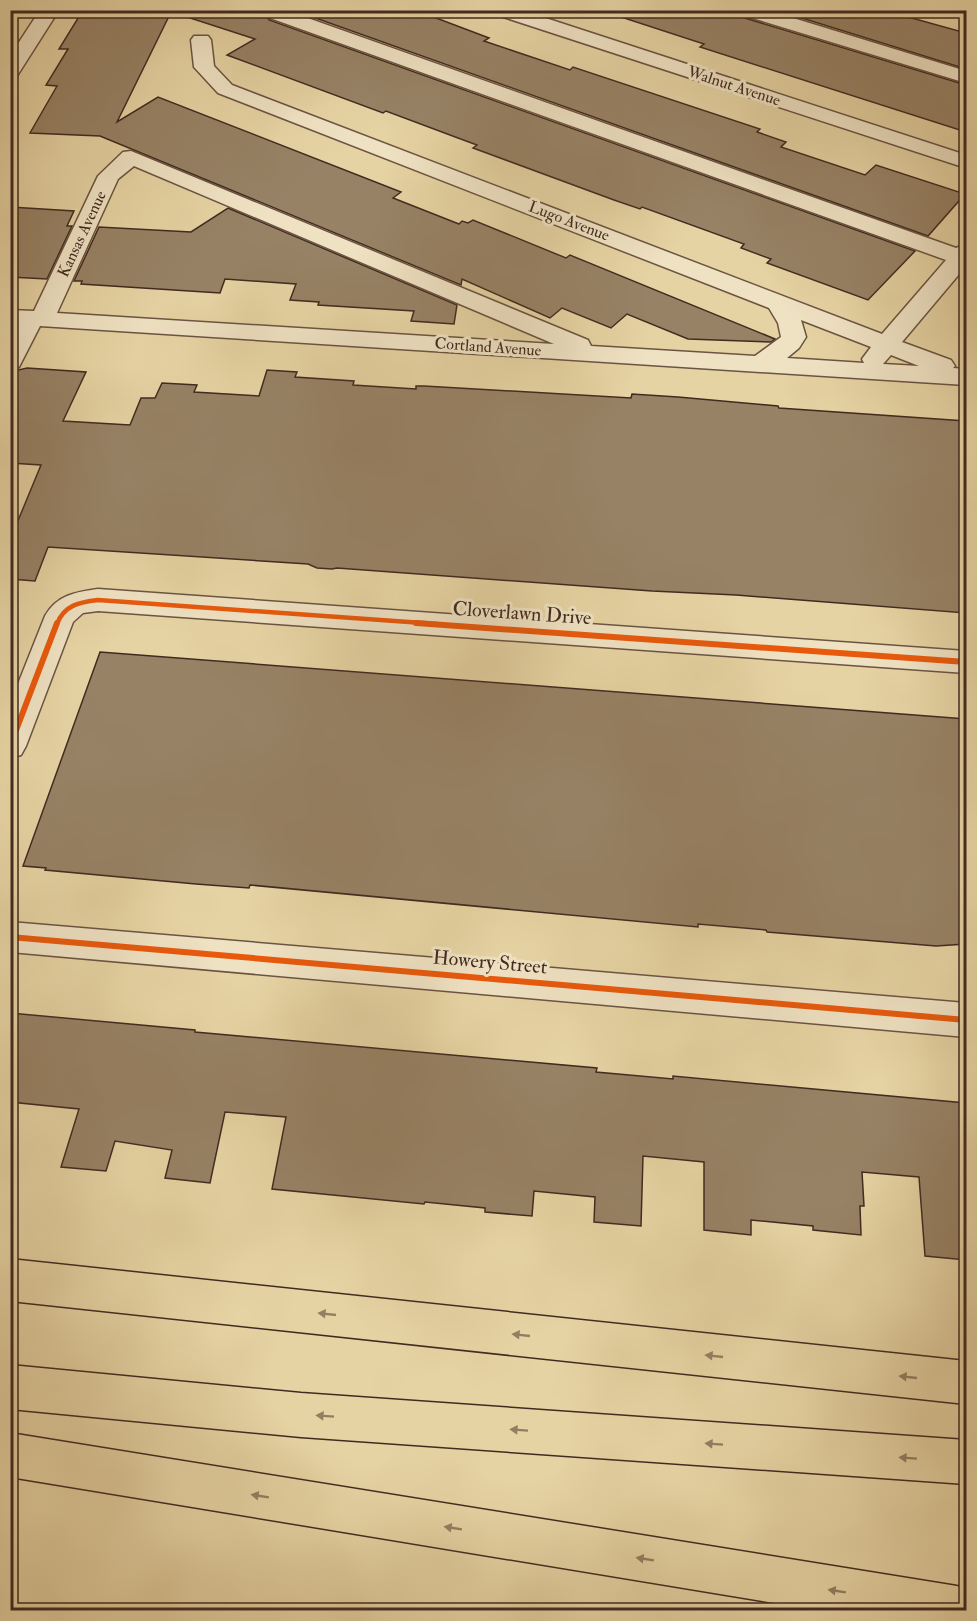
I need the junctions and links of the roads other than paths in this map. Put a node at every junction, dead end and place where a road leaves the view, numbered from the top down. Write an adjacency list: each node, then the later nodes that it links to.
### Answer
1 (50, 10): 6 (street)
2 (501, 10): 8 (street, Walnut Avenue)
3 (746, 10): 7 (street)
4 (277, 14): 9 (street)
5 (201, 40): 10 (street, Lugo Avenue)
6 (10, 72)
7 (966, 77)
8 (966, 162)
9 (965, 255): 12 (street)
10 (776, 300): 12 (street, Lugo Avenue); 15 (street)
11 (28, 318): 13 (street, Cortland Avenue); 13 (street, Kansas Avenue); 14 (street, Kansas Avenue)
12 (887, 344): 16 (street); 17 (street, Lugo Avenue)
13 (602, 354): 15 (street, Cortland Avenue)
14 (10, 362)
15 (762, 363): 16 (street, Cortland Avenue)
16 (865, 370): 17 (street, Cortland Avenue)
17 (966, 376)
18 (966, 662): 19 (street, Cloverlawn Drive)
19 (10, 746)
20 (10, 937): 21 (street, Howery Street)
21 (966, 1020)
22 (10, 1280): 23 (highway, one-way to 22)
23 (966, 1383)
24 (10, 1387): 26 (highway, one-way to 24)
25 (10, 1455): 27 (highway, one-way to 25)
26 (966, 1462)
27 (957, 1611)

